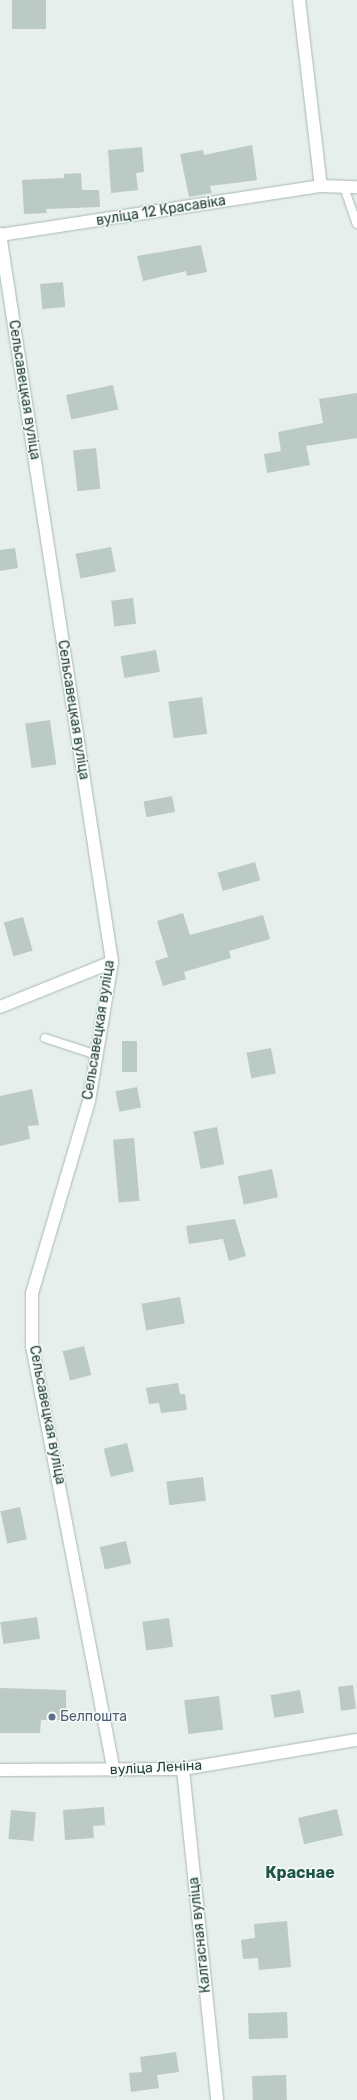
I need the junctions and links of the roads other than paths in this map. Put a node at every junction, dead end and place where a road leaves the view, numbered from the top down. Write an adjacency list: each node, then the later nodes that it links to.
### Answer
1 (299, 0): 2 (street)
2 (321, 186): 3 (street, вуліца 12 Красавіка); 6 (street, вуліца 12 Красавіка)
3 (344, 187): 4 (street, вуліца 12 Красавіка); 5 (lane)
4 (357, 187)
5 (357, 224)
6 (0, 235): 7 (street, Сельсавецкая вуліца)
7 (112, 962): 8 (street); 10 (street, Сельсавецкая вуліца)
8 (0, 1007)
9 (45, 1038): 10 (lane)
10 (97, 1055): 14 (street, Сельсавецкая вуліца)
11 (357, 1740): 12 (street, вуліца Леніна)
12 (183, 1769): 14 (street, вуліца Леніна); 15 (street, Калгасная вуліца)
13 (0, 1770): 14 (street, вуліца Леніна)
14 (114, 1770)
15 (217, 2100)

